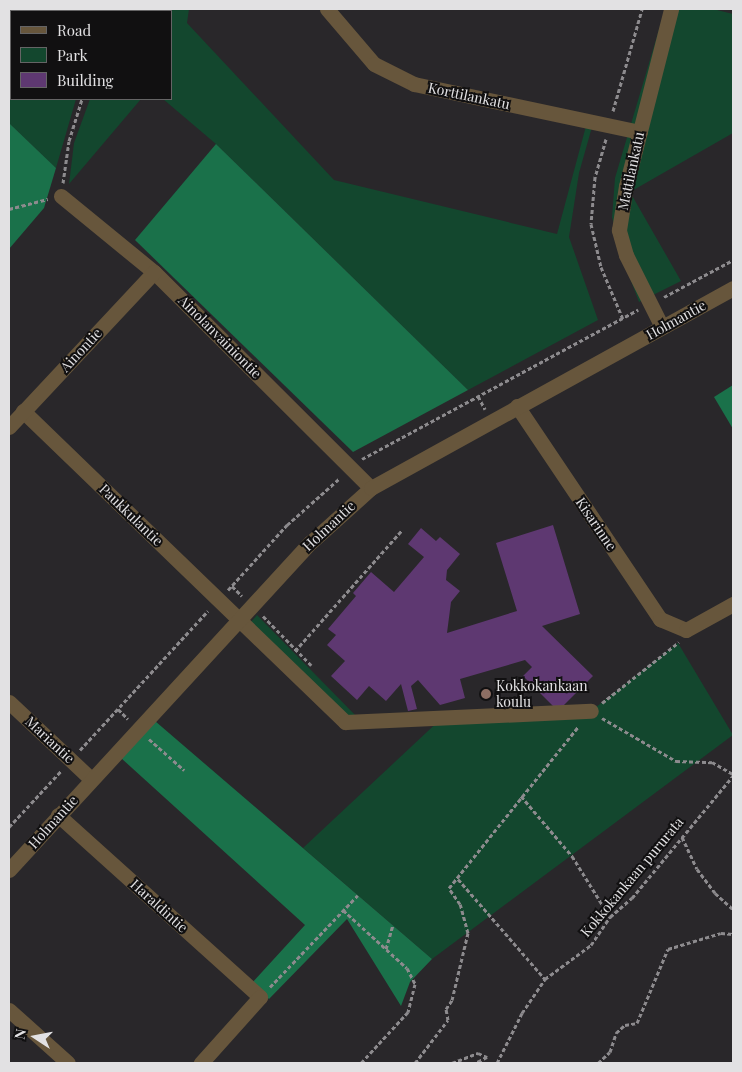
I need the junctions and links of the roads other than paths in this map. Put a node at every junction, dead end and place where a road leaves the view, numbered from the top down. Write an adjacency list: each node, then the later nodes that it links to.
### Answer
1 (326, 9): 3 (street, Korttilankatu)
2 (671, 9): 3 (street, Mattilankatu)
3 (640, 132): 7 (street, Mattilankatu)
4 (61, 196): 5 (street, Ainolanvainiontie)
5 (154, 272): 9 (street, Ainontie); 11 (street, Ainolanvainiontie)
6 (733, 288): 7 (street, Holmantie)
7 (662, 327): 8 (street, Holmantie)
8 (517, 406): 11 (street, Holmantie); 12 (street, Kisarinne)
9 (23, 411): 10 (street, Ainontie); 13 (street, Paukkulantie)
10 (9, 427)
11 (371, 488): 13 (street, Holmantie)
12 (733, 604)
13 (239, 618): 15 (street, Paukkulantie); 16 (street, Holmantie)
14 (9, 702): 16 (street, Mariantie)
15 (591, 711)
16 (92, 779): 17 (street, Holmantie)
17 (58, 816): 18 (street, Holmantie); 21 (street, Haraldintie)
18 (9, 870)
19 (9, 1010): 20 (street)
20 (68, 1063)
21 (201, 1063)

